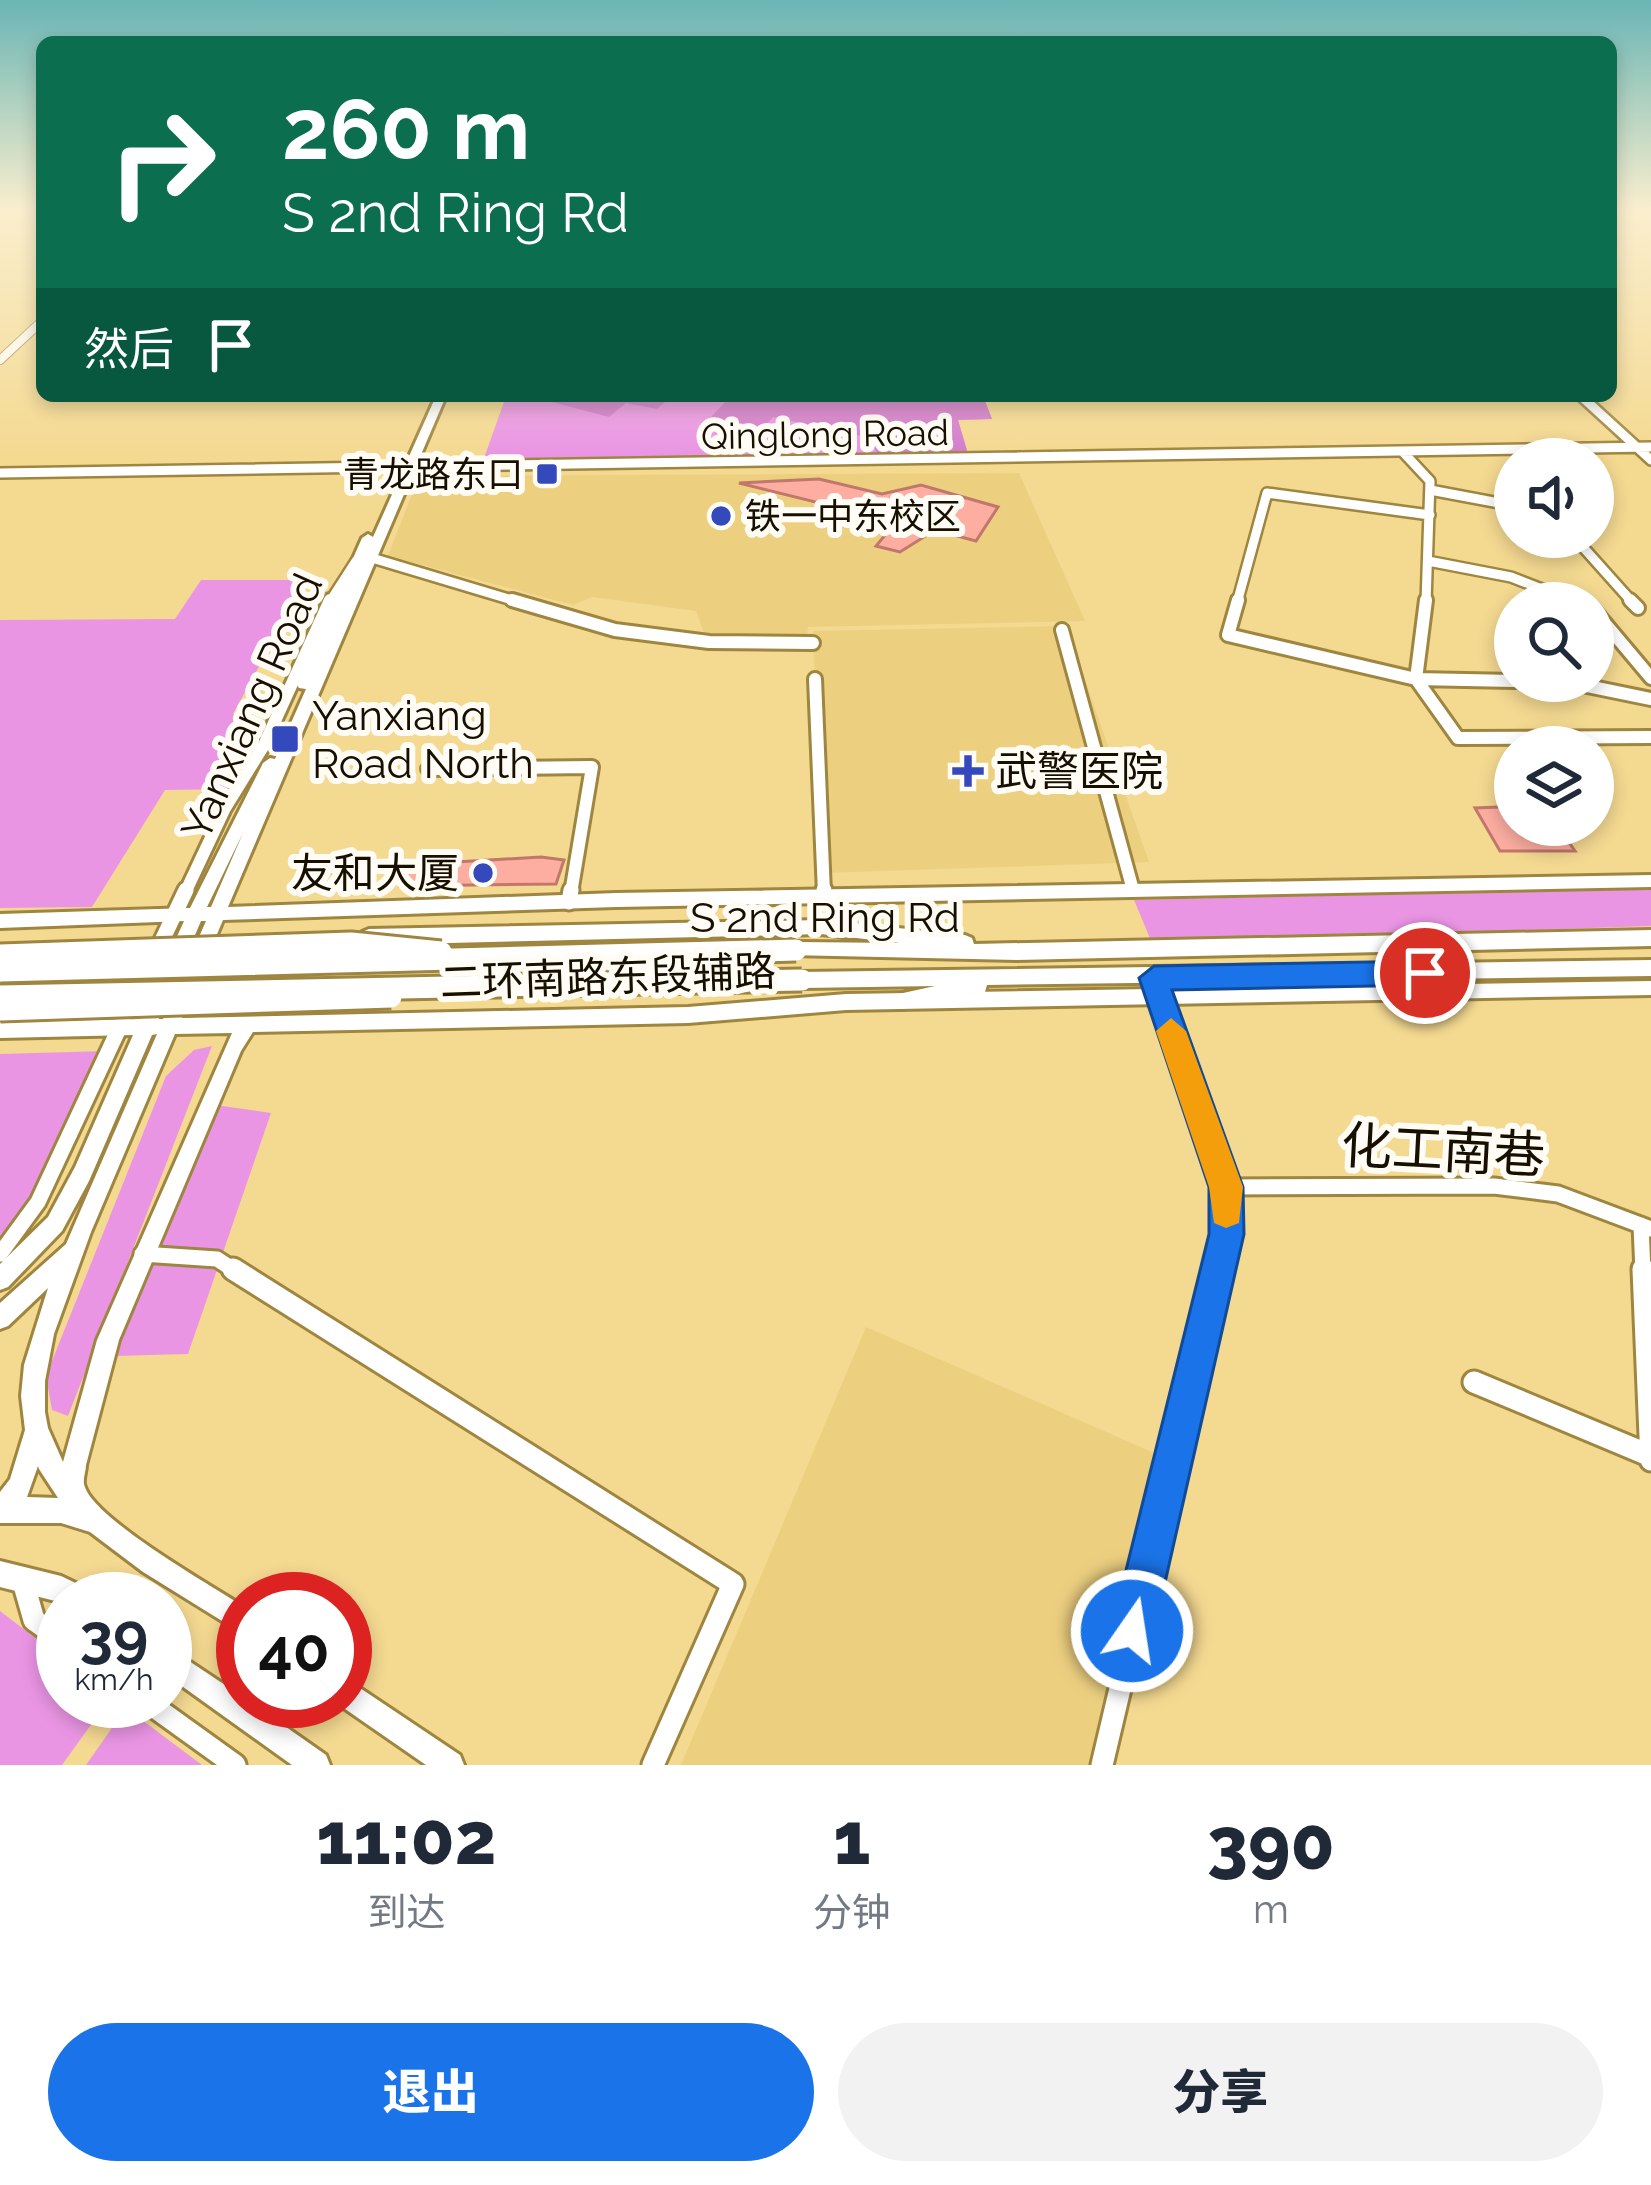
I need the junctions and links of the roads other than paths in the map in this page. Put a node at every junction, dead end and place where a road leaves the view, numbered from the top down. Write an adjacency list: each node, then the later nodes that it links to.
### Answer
1 (36, 322): 2 (street)
2 (0, 355)
3 (430, 402): 9 (main road, Yanxiang Road)
4 (438, 402): 9 (main road, Yanxiang Road)
5 (1588, 402): 7 (street)
6 (1600, 402): 7 (street)
7 (1647, 453): 8 (street, Qinglong Road)
8 (1404, 454): 9 (street, Qinglong Road); 11 (street)
9 (404, 470): 10 (street, Qinglong Road); 14 (main road, Yanxiang Road)
10 (0, 476)
11 (1430, 490): 12 (street); 13 (street)
12 (1494, 502)
13 (1430, 515): 16 (street); 23 (street)
14 (366, 557): 21 (street); 34 (main road, Yanxiang Road); 35 (street)
15 (1593, 558): 18 (street)
16 (1428, 561): 17 (street); 23 (street)
17 (1524, 582)
18 (1638, 608)
19 (1062, 629): 31 (street)
20 (1614, 635): 24 (street)
21 (813, 643)
22 (815, 679): 32 (street)
23 (1416, 679): 25 (street); 28 (street)
24 (1651, 679)
25 (1494, 681)
26 (1614, 691): 27 (street)
27 (1651, 699)
28 (1651, 737)
29 (428, 769): 33 (street)
30 (1651, 881): 31 (main road, 二环南路东段辅路)
31 (1133, 890): 32 (main road, 二环南路东段辅路)
32 (824, 896): 33 (main road, 二环南路东段辅路)
33 (569, 902): 34 (main road, 二环南路东段辅路)
34 (205, 915): 35 (main road, 二环南路东段辅路); 38 (main road, Yanxiang Road)
35 (174, 916): 36 (main road, 二环南路东段辅路); 39 (street)
36 (0, 920)
37 (1651, 938): 41 (highway, S 2nd Ring Rd)
38 (195, 939): 39 (main road); 41 (highway); 54 (main road, Yanxiang Road)
39 (162, 940): 40 (main road); 55 (street)
40 (0, 945)
41 (1017, 952): 43 (highway, S 2nd Ring Rd, bridge)
42 (0, 955): 43 (highway, bridge)
43 (475, 958): 45 (highway, S 2nd Ring Rd, bridge)
44 (1651, 968): 48 (highway, S 2nd Ring Rd)
45 (0, 971)
46 (1022, 978): 47 (highway, S 2nd Ring Rd, bridge); 48 (highway, S 2nd Ring Rd); 51 (highway)
47 (539, 981): 50 (highway, S 2nd Ring Rd, bridge); 52 (highway, bridge)
48 (1157, 988): 49 (main road, 二环南路东段辅路); 51 (main road, 二环南路东段辅路); 57 (street)
49 (1651, 988)
50 (0, 996)
51 (901, 1001): 53 (main road, 二环南路东段辅路)
52 (0, 1010)
53 (248, 1024): 54 (main road, 二环南路东段辅路); 61 (main road)
54 (158, 1027): 55 (main road, 二环南路东段辅路); 58 (main road); 62 (main road)
55 (119, 1028): 56 (main road, 二环南路东段辅路); 60 (street)
56 (0, 1030)
57 (1226, 1187): 59 (street, 化工南巷); 79 (street)
58 (87, 1224): 63 (main road); 65 (main road)
59 (1646, 1227): 66 (street)
60 (0, 1254)
61 (142, 1254): 68 (main road); 78 (street)
62 (0, 1280)
63 (0, 1318)
64 (1474, 1382): 66 (street)
65 (36, 1430): 67 (main road); 68 (main road)
66 (1651, 1458)
67 (1, 1510): 68 (main road)
68 (90, 1513): 70 (main road)
69 (12, 1580): 71 (street)
70 (216, 1602)
71 (36, 1621)
72 (192, 1677): 76 (main road)
73 (372, 1711): 77 (main road)
74 (184, 1728): 75 (street)
75 (235, 1765)
76 (316, 1765)
77 (450, 1765)
78 (653, 1765)
79 (1102, 1765)

